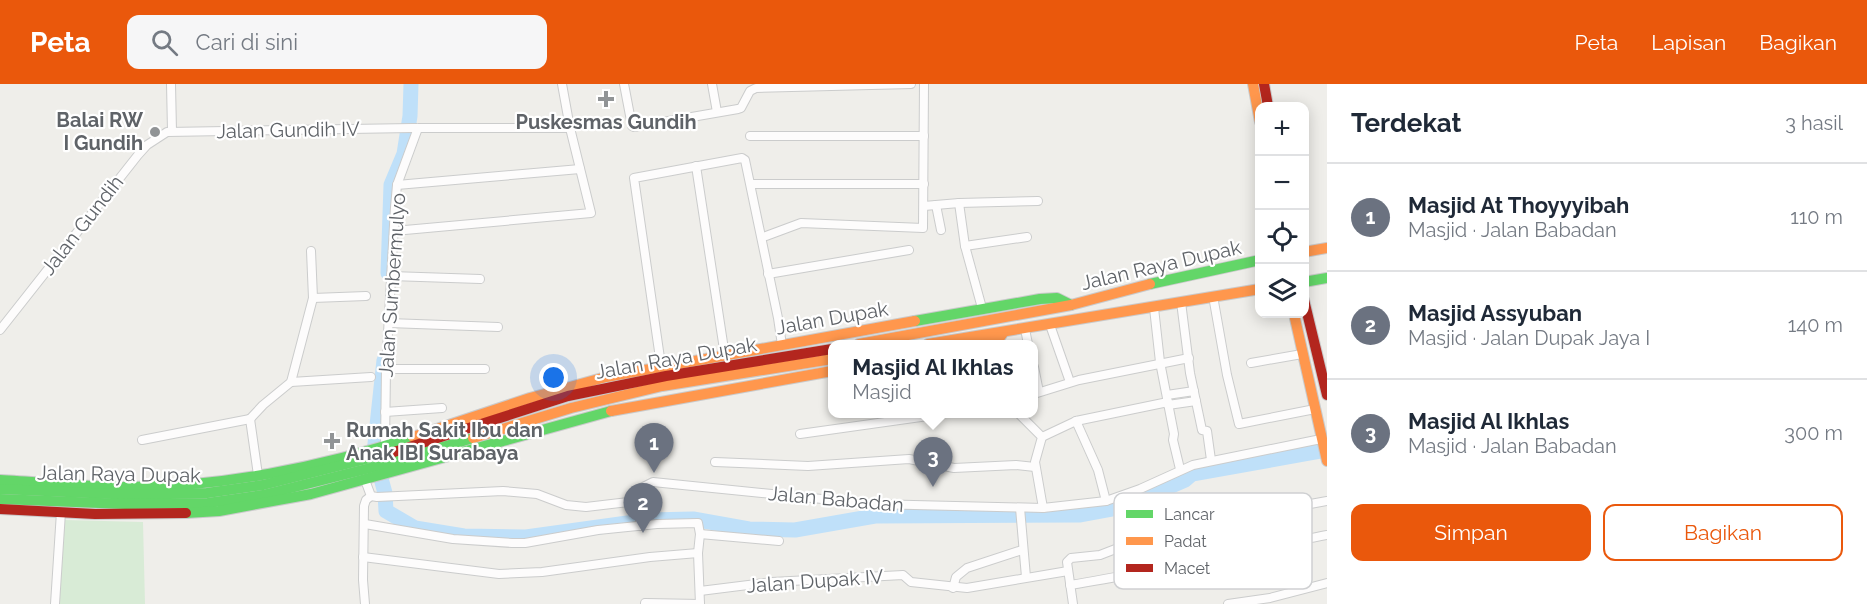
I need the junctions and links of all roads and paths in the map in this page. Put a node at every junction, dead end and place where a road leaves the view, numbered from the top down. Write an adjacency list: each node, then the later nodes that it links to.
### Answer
1 (171, 84): 14 (street)
2 (562, 84): 13 (street)
3 (624, 84): 11 (street)
4 (712, 84): 11 (street)
5 (911, 84): 11 (street)
6 (924, 84): 16 (street)
7 (1253, 84): 9 (main road)
8 (1264, 84): 10 (main road)
9 (1256, 102)
10 (1267, 102)
11 (717, 112)
12 (411, 128): 13 (street, Jalan Gundih IV); 14 (street, Jalan Gundih IV); 21 (street, Jalan Sumbermulyo)
13 (570, 128): 18 (street)
14 (172, 131): 55 (street, Jalan Gundih)
15 (750, 136): 16 (street)
16 (924, 136): 20 (street)
17 (696, 166): 36 (street); 64 (street); 69 (street)
18 (580, 169): 21 (street); 27 (street)
19 (753, 184): 20 (street)
20 (924, 184): 25 (street)
21 (397, 185): 27 (street, Jalan Sumbermulyo)
22 (1038, 201): 23 (street)
23 (959, 203): 24 (street); 30 (street)
24 (936, 205): 25 (street); 26 (street)
25 (924, 206): 28 (street)
26 (941, 230)
27 (394, 231): 37 (street, Jalan Sumbermulyo)
28 (766, 237)
29 (1027, 237): 30 (street)
30 (965, 246): 47 (street)
31 (1327, 248): 34 (main road)
32 (909, 250): 36 (street)
33 (311, 251): 44 (street)
34 (1309, 251)
35 (1255, 261): 46 (main road, Jalan Raya Dupak)
36 (768, 274): 61 (street)
37 (391, 276): 39 (street); 51 (street, Jalan Sumbermulyo)
38 (1327, 278): 40 (main road)
39 (480, 279)
40 (1309, 281)
41 (1255, 290): 43 (main road, Jalan Raya Dupak)
42 (366, 296): 44 (street)
43 (1214, 296): 45 (main road, Jalan Raya Dupak); 84 (street)
44 (313, 298): 74 (street)
45 (1182, 302): 48 (main road, Jalan Raya Dupak); 65 (street)
46 (1071, 305): 47 (main road, Jalan Dupak); 57 (main road, Jalan Raya Dupak)
47 (982, 308): 61 (main road, Jalan Dupak)
48 (1154, 308): 52 (main road, Jalan Raya Dupak); 67 (street)
49 (1309, 317): 80 (main road)
50 (1295, 318): 63 (main road)
51 (389, 323): 53 (street); 70 (street, Jalan Sumbermulyo)
52 (1050, 325): 54 (main road, Jalan Raya Dupak); 76 (street)
53 (498, 327)
54 (1025, 329): 56 (main road, Jalan Raya Dupak); 60 (street)
55 (0, 330)
56 (1004, 333): 58 (main road, Jalan Raya Dupak); 59 (main road)
57 (886, 340)
58 (960, 340)
59 (998, 340)
60 (1027, 340)
61 (782, 345): 64 (main road, Jalan Dupak)
62 (828, 350): 95 (main road, Jalan Raya Dupak)
63 (1302, 354): 68 (street); 84 (main road)
64 (725, 356): 69 (main road, Jalan Dupak)
65 (1189, 358): 67 (street); 77 (street)
66 (828, 360): 75 (main road, Jalan Raya Dupak)
67 (1160, 362): 76 (street); 81 (street)
68 (1251, 363)
69 (662, 365): 95 (main road, Jalan Dupak)
70 (386, 369): 71 (street); 85 (street, Jalan Sumbermulyo)
71 (485, 369)
72 (828, 371): 79 (main road, Jalan Dupak)
73 (370, 377): 74 (street)
74 (291, 382): 88 (street)
75 (688, 382): 79 (main road); 95 (main road, Jalan Raya Dupak)
76 (1070, 382): 78 (street)
77 (1194, 391): 81 (street); 82 (street)
78 (1038, 392)
79 (690, 395): 95 (main road, Jalan Dupak)
80 (1327, 395)
81 (1168, 401): 82 (street); 89 (street); 98 (street)
82 (1196, 401): 94 (street)
83 (442, 408): 85 (street)
84 (1314, 409): 93 (main road)
85 (385, 412): 95 (street, Jalan Sumbermulyo)
86 (914, 418): 90 (street)
87 (1023, 418): 91 (street)
88 (250, 419): 92 (street); 99 (street)
89 (1076, 421): 91 (street); 110 (street)
90 (800, 434)
91 (1042, 437): 97 (street)
92 (142, 440)
93 (1324, 450): 94 (street, Jalan Babadan)
94 (1211, 459): 98 (street, Jalan Babadan)
95 (377, 462): 99 (main road, Jalan Dupak); 104 (main road, Jalan Raya Dupak); 104 (main road, Jalan Dupak); 106 (street)
96 (715, 462): 97 (street)
97 (1035, 467): 113 (street)
98 (1180, 469): 105 (street, Jalan Babadan)
99 (258, 475): 103 (main road, Jalan Dupak)
100 (0, 480): 101 (main road)
101 (13, 485): 102 (main road, Jalan Raya Dupak); 103 (main road, Jalan Raya Dupak)
102 (0, 489)
103 (149, 490): 104 (main road, Jalan Raya Dupak)
104 (283, 490): 108 (main road, Jalan Raya Dupak); 116 (main road, Jalan Dupak)
105 (1129, 493)
106 (374, 497): 109 (street); 118 (street)
107 (1114, 498): 110 (street, Jalan Babadan)
108 (0, 499)
109 (637, 501): 115 (street, Jalan Babadan); 117 (street)
110 (1106, 501): 113 (street, Jalan Babadan)
111 (1327, 501): 112 (street)
112 (1312, 504)
113 (1043, 508): 115 (street, Jalan Babadan)
114 (0, 509): 116 (main road, Jalan Dupak)
115 (1020, 509): 123 (street)
116 (61, 512): 138 (street)
117 (640, 521): 118 (street); 119 (street)
118 (365, 524): 126 (street)
119 (700, 534): 122 (street); 125 (street)
120 (1327, 535): 121 (street)
121 (1312, 538)
122 (779, 541)
123 (1022, 550): 128 (street); 132 (street)
124 (1114, 550): 127 (street)
125 (698, 553): 126 (street); 135 (street)
126 (363, 557): 139 (street)
127 (1068, 571): 128 (street, Jalan Dupak IV); 131 (street)
128 (1026, 577): 132 (street, Jalan Dupak IV)
129 (1114, 578): 131 (street)
130 (1327, 583): 133 (street)
131 (1070, 585): 141 (street)
132 (953, 588): 135 (street, Jalan Dupak IV)
133 (1312, 588)
134 (1308, 589): 136 (street)
135 (700, 591): 140 (street)
136 (1270, 601): 142 (street)
137 (645, 603): 140 (street)
138 (54, 604)
139 (365, 604)
140 (700, 604)
141 (1073, 604)
142 (1228, 604)

